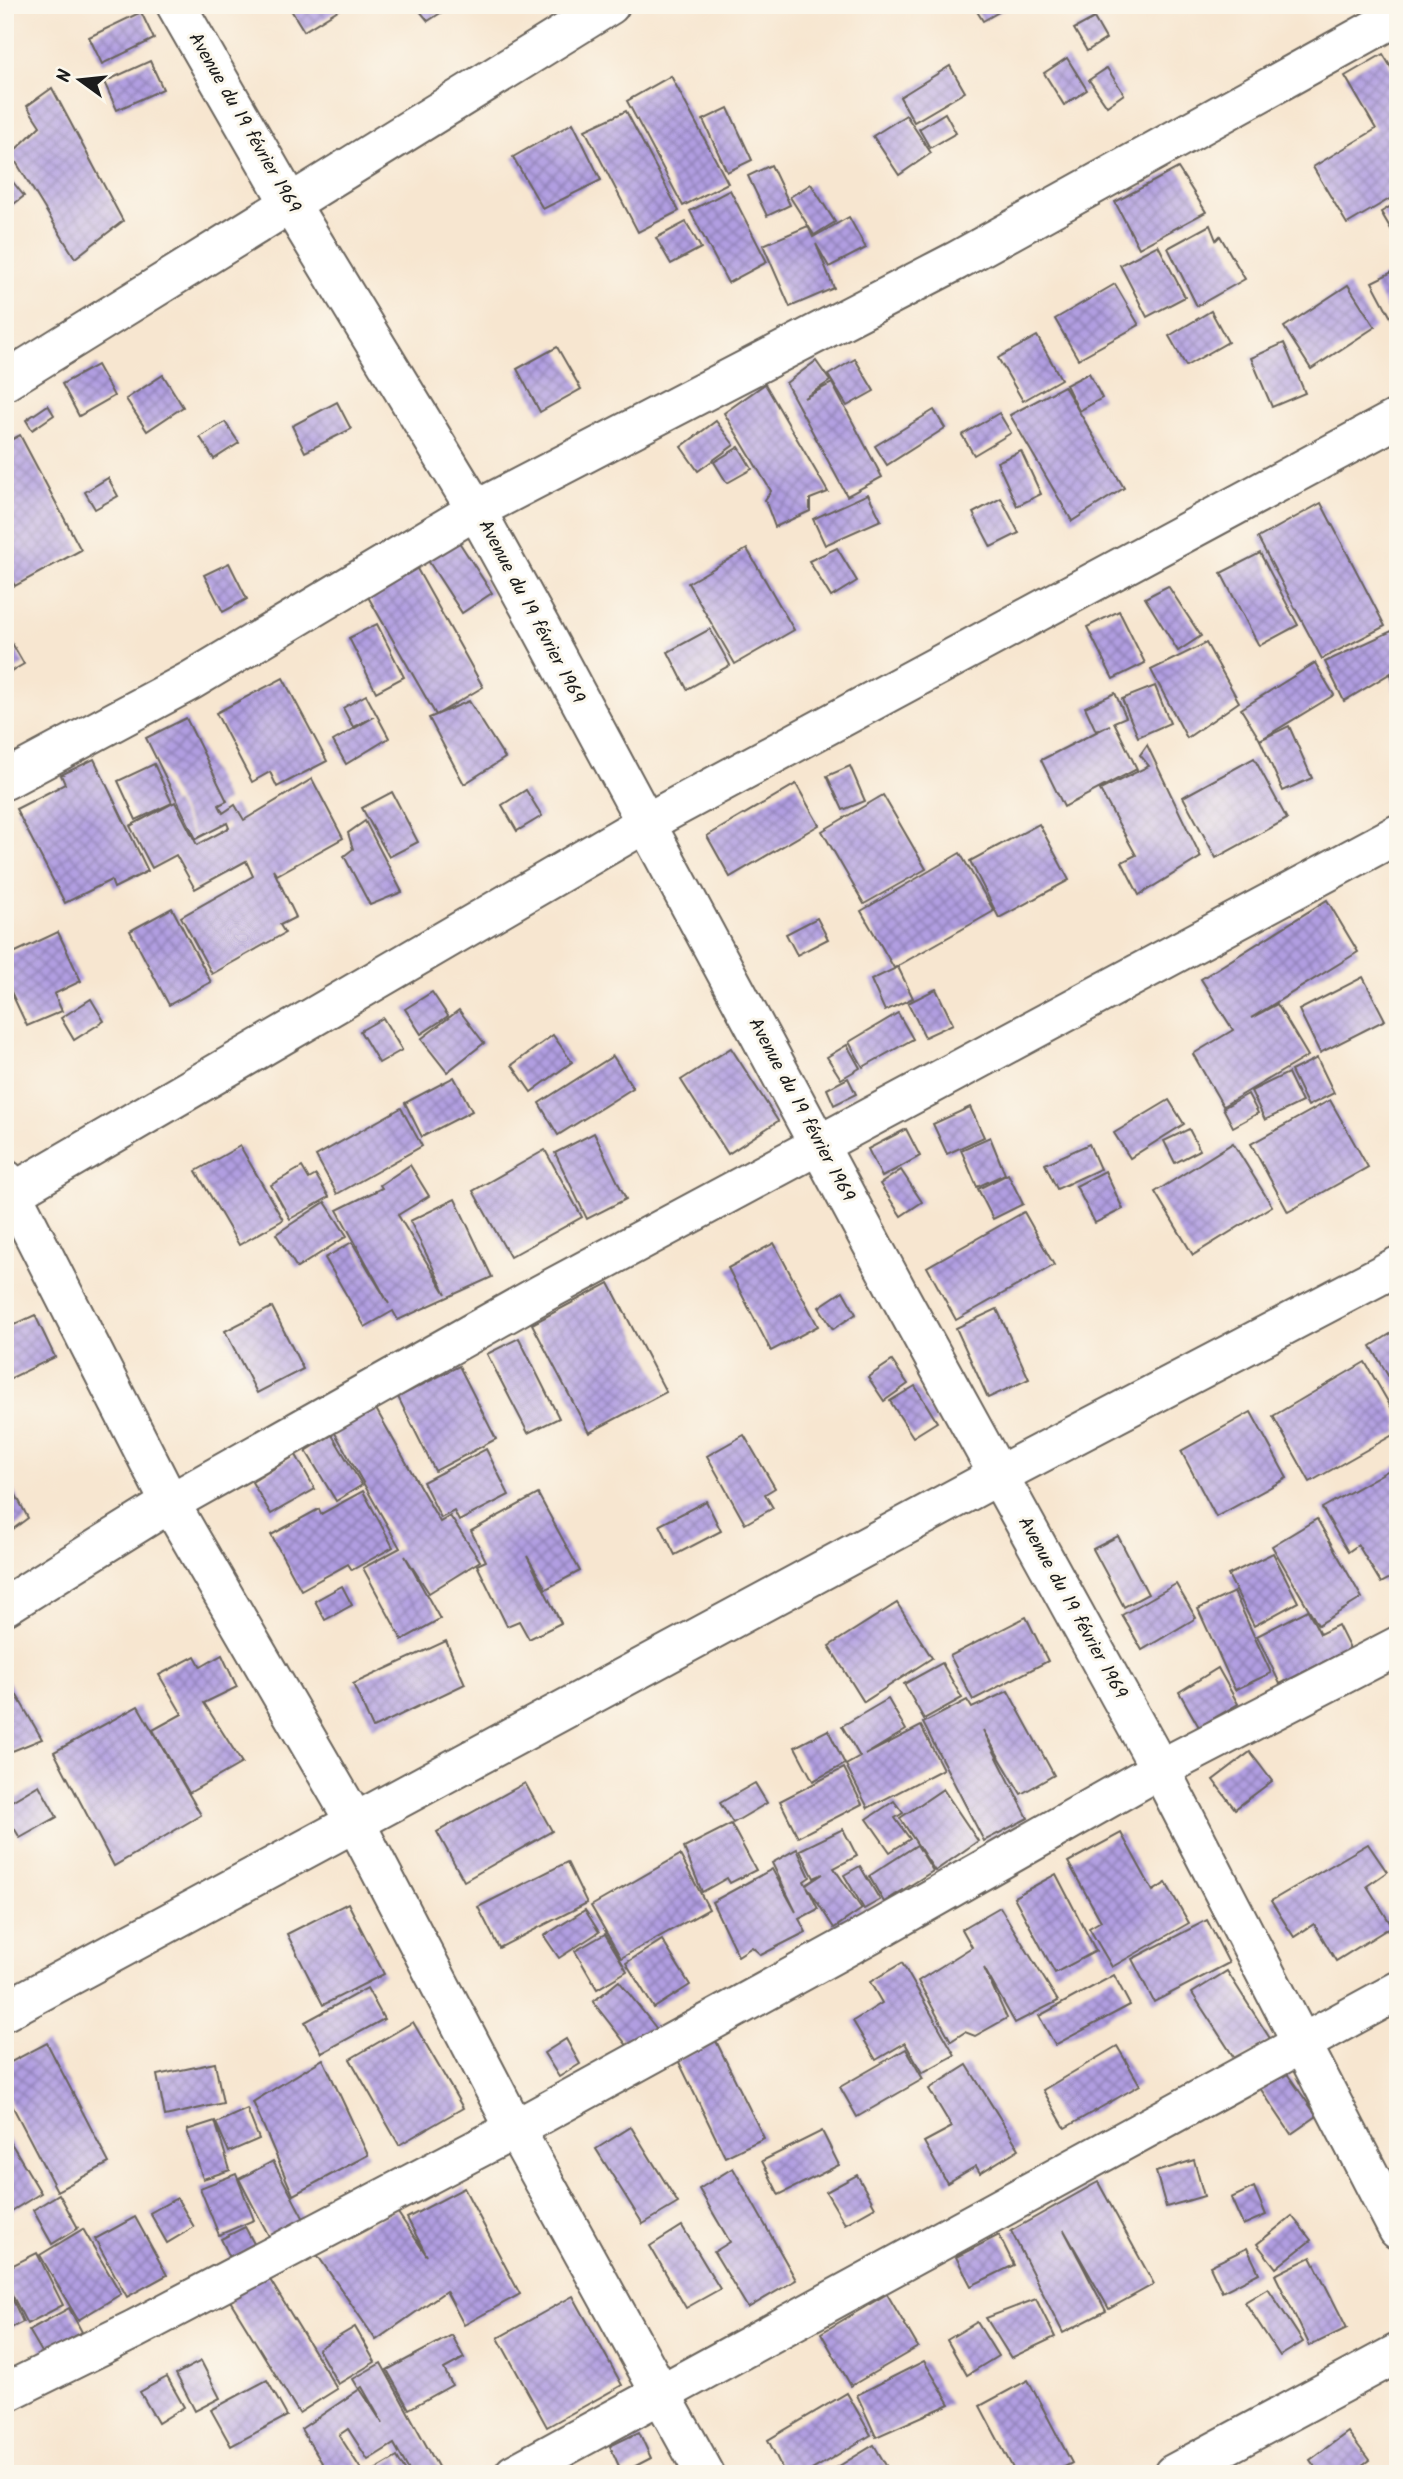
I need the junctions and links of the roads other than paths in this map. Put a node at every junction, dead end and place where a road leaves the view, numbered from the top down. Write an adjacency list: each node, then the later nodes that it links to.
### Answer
1 (176, 5): 4 (street, Avenue du 19 février 1969)
2 (610, 5): 4 (street)
3 (1398, 16): 7 (street)
4 (289, 202): 5 (street); 7 (street, Avenue du 19 février 1969)
5 (5, 381)
6 (1398, 418): 9 (street)
7 (475, 510): 8 (street); 9 (street, Avenue du 19 février 1969)
8 (5, 780)
9 (644, 824): 11 (street, Avenue du 19 février 1969); 12 (street)
10 (1398, 834): 11 (street)
11 (820, 1143): 14 (street, Avenue du 19 février 1969); 15 (street)
12 (7, 1190): 15 (street)
13 (1398, 1266): 14 (street)
14 (999, 1475): 18 (street, Avenue du 19 février 1969); 19 (street)
15 (170, 1503): 16 (street); 19 (street)
16 (5, 1606)
17 (1398, 1646): 18 (street)
18 (1160, 1769): 22 (street, Avenue du 19 février 1969); 23 (street)
19 (355, 1822): 21 (street); 23 (street)
20 (1398, 1992): 22 (street)
21 (5, 2011)
22 (1300, 2042): 24 (street, Avenue du 19 février 1969); 27 (street)
23 (514, 2129): 26 (street); 27 (street)
24 (1398, 2230)
25 (1398, 2353): 30 (street)
26 (5, 2393)
27 (663, 2393): 28 (street); 29 (street)
28 (514, 2474)
29 (705, 2474)
30 (1173, 2474)

